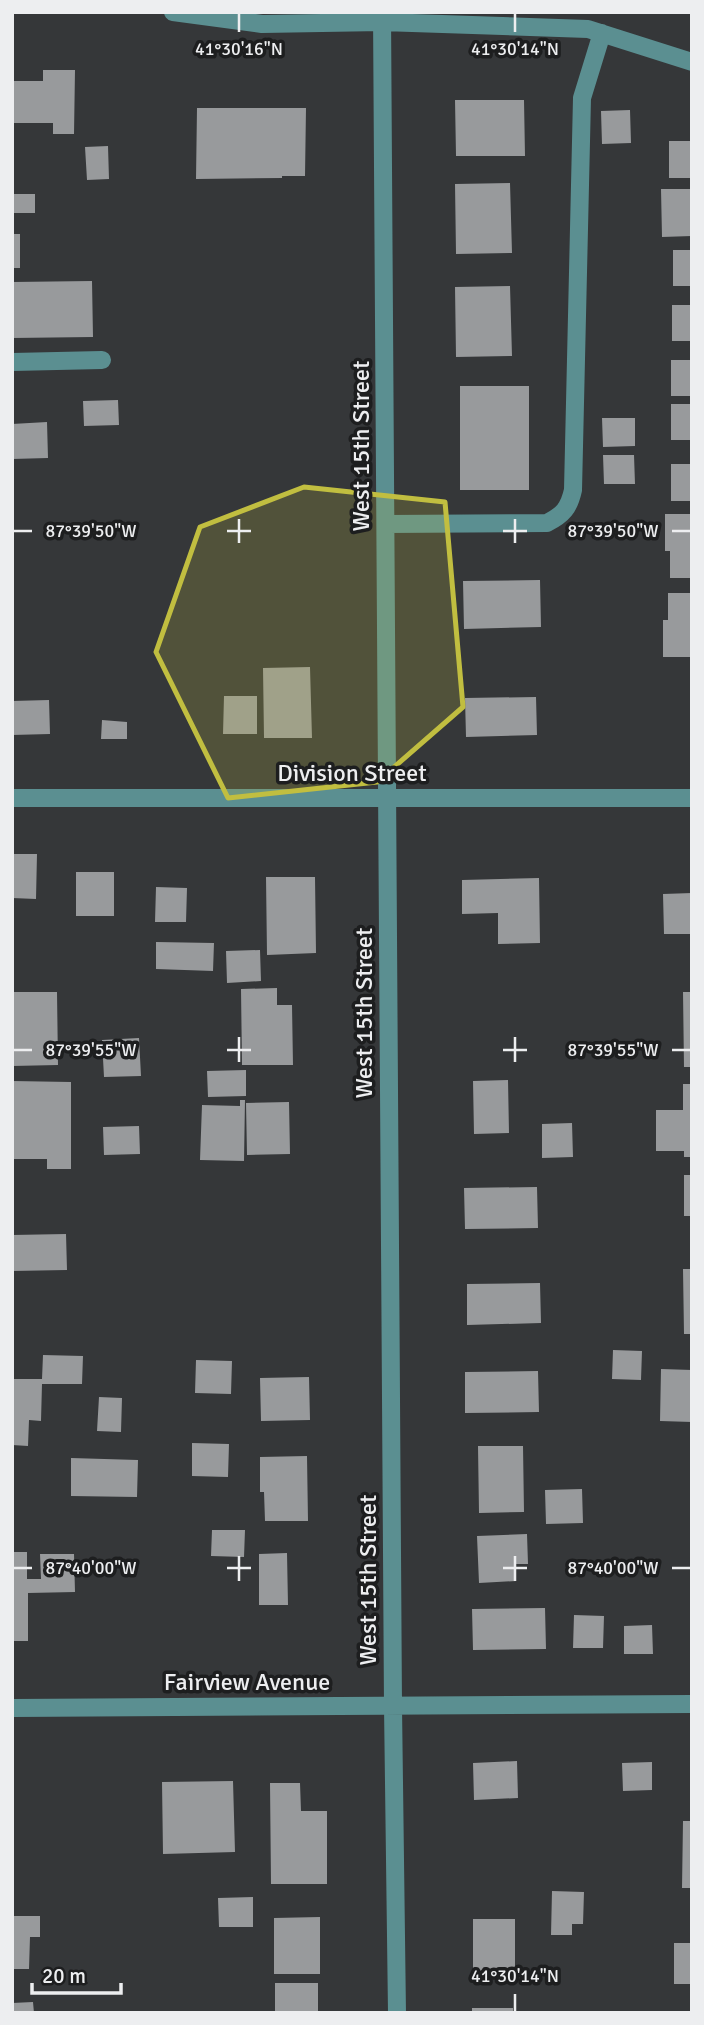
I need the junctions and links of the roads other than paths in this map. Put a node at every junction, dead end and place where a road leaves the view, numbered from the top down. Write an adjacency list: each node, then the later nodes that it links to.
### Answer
1 (173, 12): 2 (street)
2 (382, 17): 3 (street); 7 (street, West 15th Street)
3 (593, 25): 4 (street); 7 (street)
4 (692, 62)
5 (102, 360): 6 (street)
6 (12, 362)
7 (386, 524): 8 (street, West 15th Street)
8 (387, 797): 9 (street, Division Street); 10 (street, Division Street); 12 (street, West 15th Street)
9 (12, 798)
10 (692, 798)
11 (692, 1704): 12 (street, Fairview Avenue)
12 (393, 1706): 13 (street, Fairview Avenue); 14 (street, West 15th Street)
13 (12, 1708)
14 (397, 2013)

